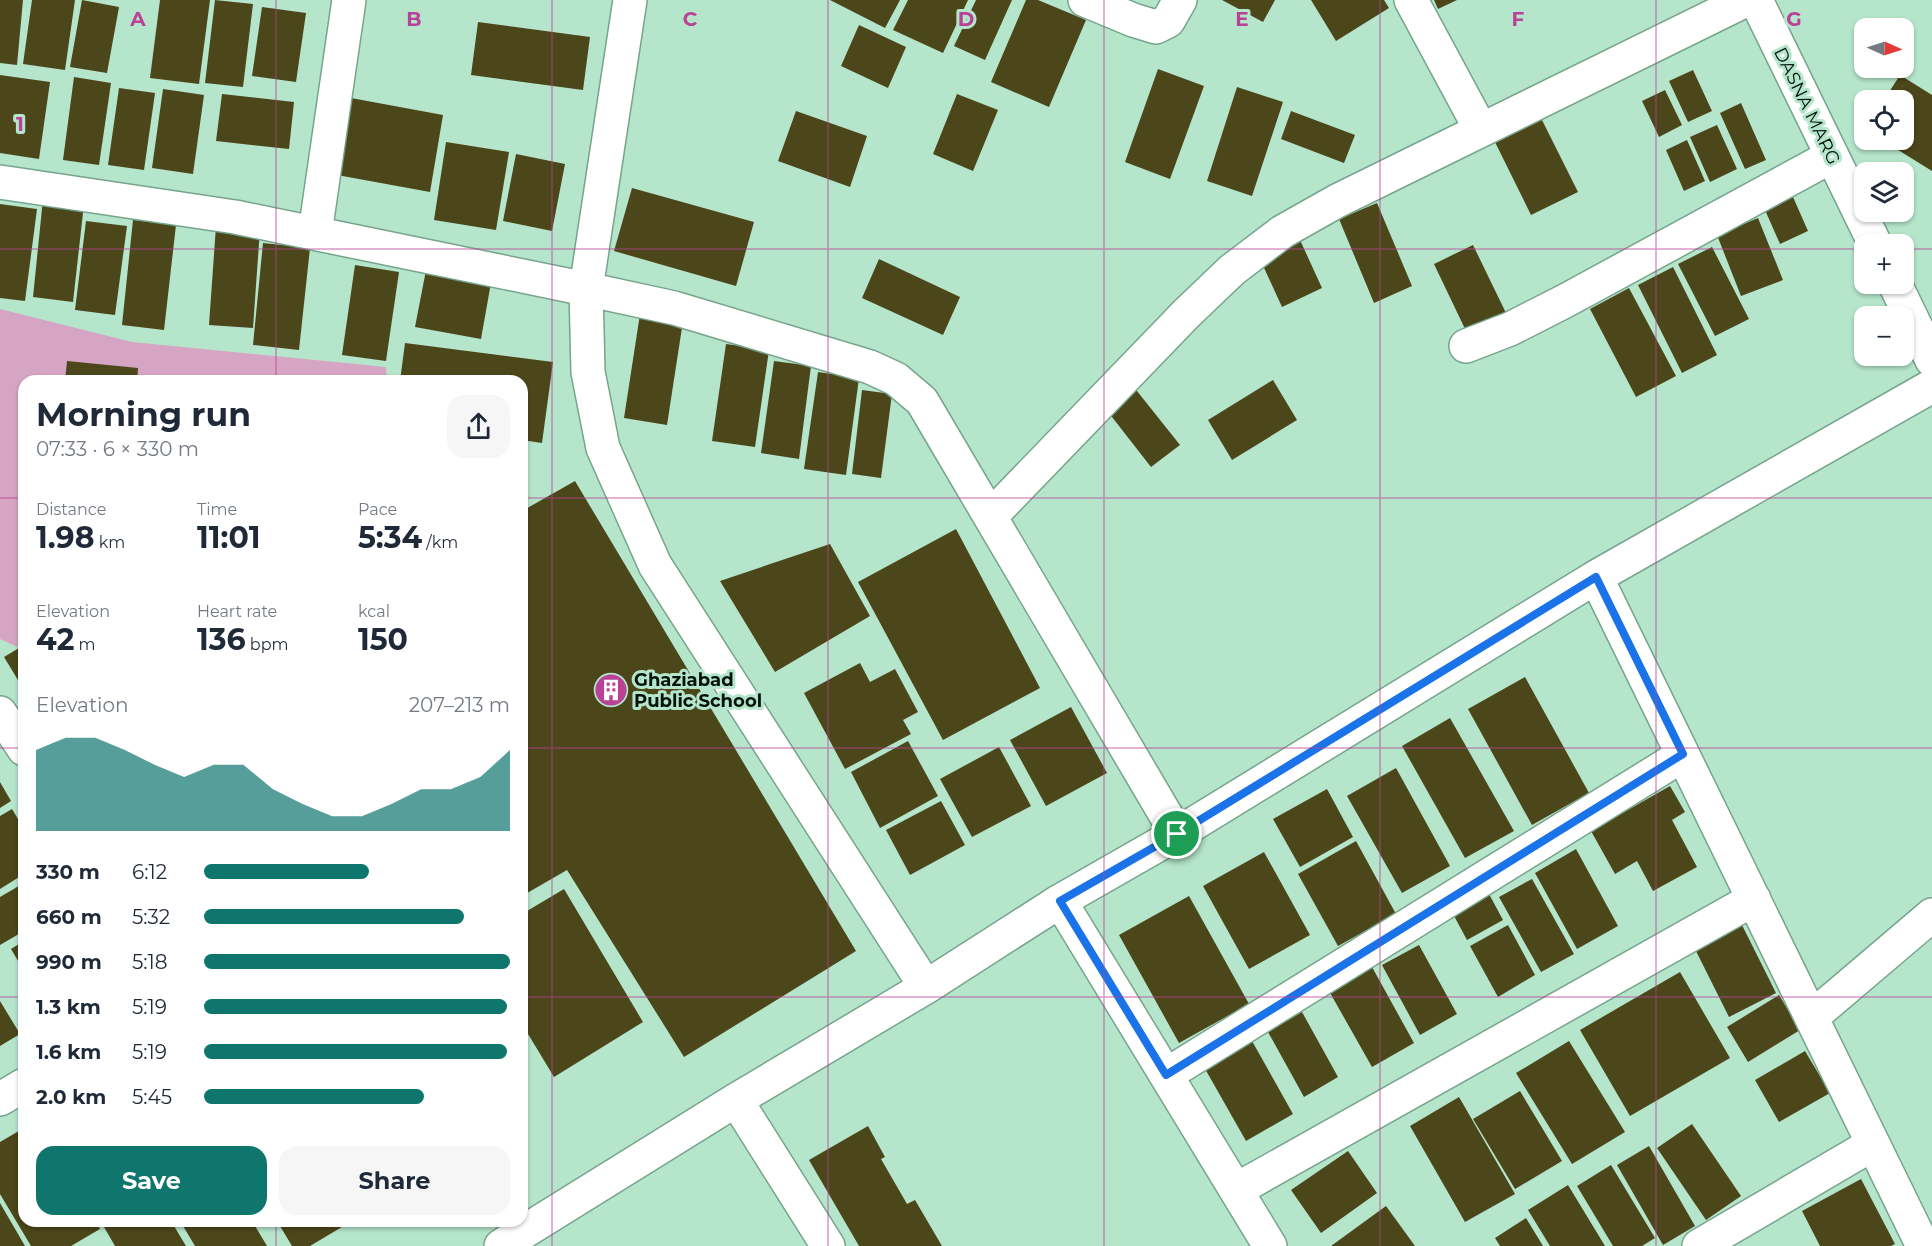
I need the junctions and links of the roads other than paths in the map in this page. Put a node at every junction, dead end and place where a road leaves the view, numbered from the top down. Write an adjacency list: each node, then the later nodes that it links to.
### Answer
1 (630, 0): 13 (street)
2 (1085, 0): 3 (street)
3 (1180, 0)
4 (1411, 0): 8 (street)
5 (1746, 0): 8 (street)
6 (1755, 0): 9 (street, DASNA MARG)
7 (345, 1): 11 (street)
8 (1481, 130): 18 (street)
9 (1832, 156): 12 (street, DASNA MARG); 15 (street)
10 (0, 182): 11 (street)
11 (315, 233): 13 (street)
12 (1870, 234)
13 (586, 289): 18 (street); 27 (street)
14 (1899, 294): 16 (street)
15 (1466, 346)
16 (1932, 360)
17 (1932, 386): 19 (street)
18 (991, 516): 23 (street)
19 (1596, 577): 22 (street); 23 (street)
20 (0, 713): 21 (street)
21 (18, 740)
22 (1683, 754): 24 (street); 29 (street)
23 (1177, 834): 25 (street)
24 (1754, 898): 28 (street); 34 (street)
25 (1060, 901): 27 (street); 29 (street)
26 (1932, 915): 28 (street)
27 (926, 987): 32 (street)
28 (1812, 1017): 33 (street)
29 (1166, 1075): 34 (street)
30 (18, 1088): 31 (street)
31 (0, 1099)
32 (736, 1100): 35 (street); 36 (street)
33 (1873, 1144): 38 (street); 39 (street)
34 (1236, 1190): 37 (street)
35 (501, 1246)
36 (828, 1246)
37 (1270, 1246)
38 (1699, 1246)
39 (1923, 1246)

